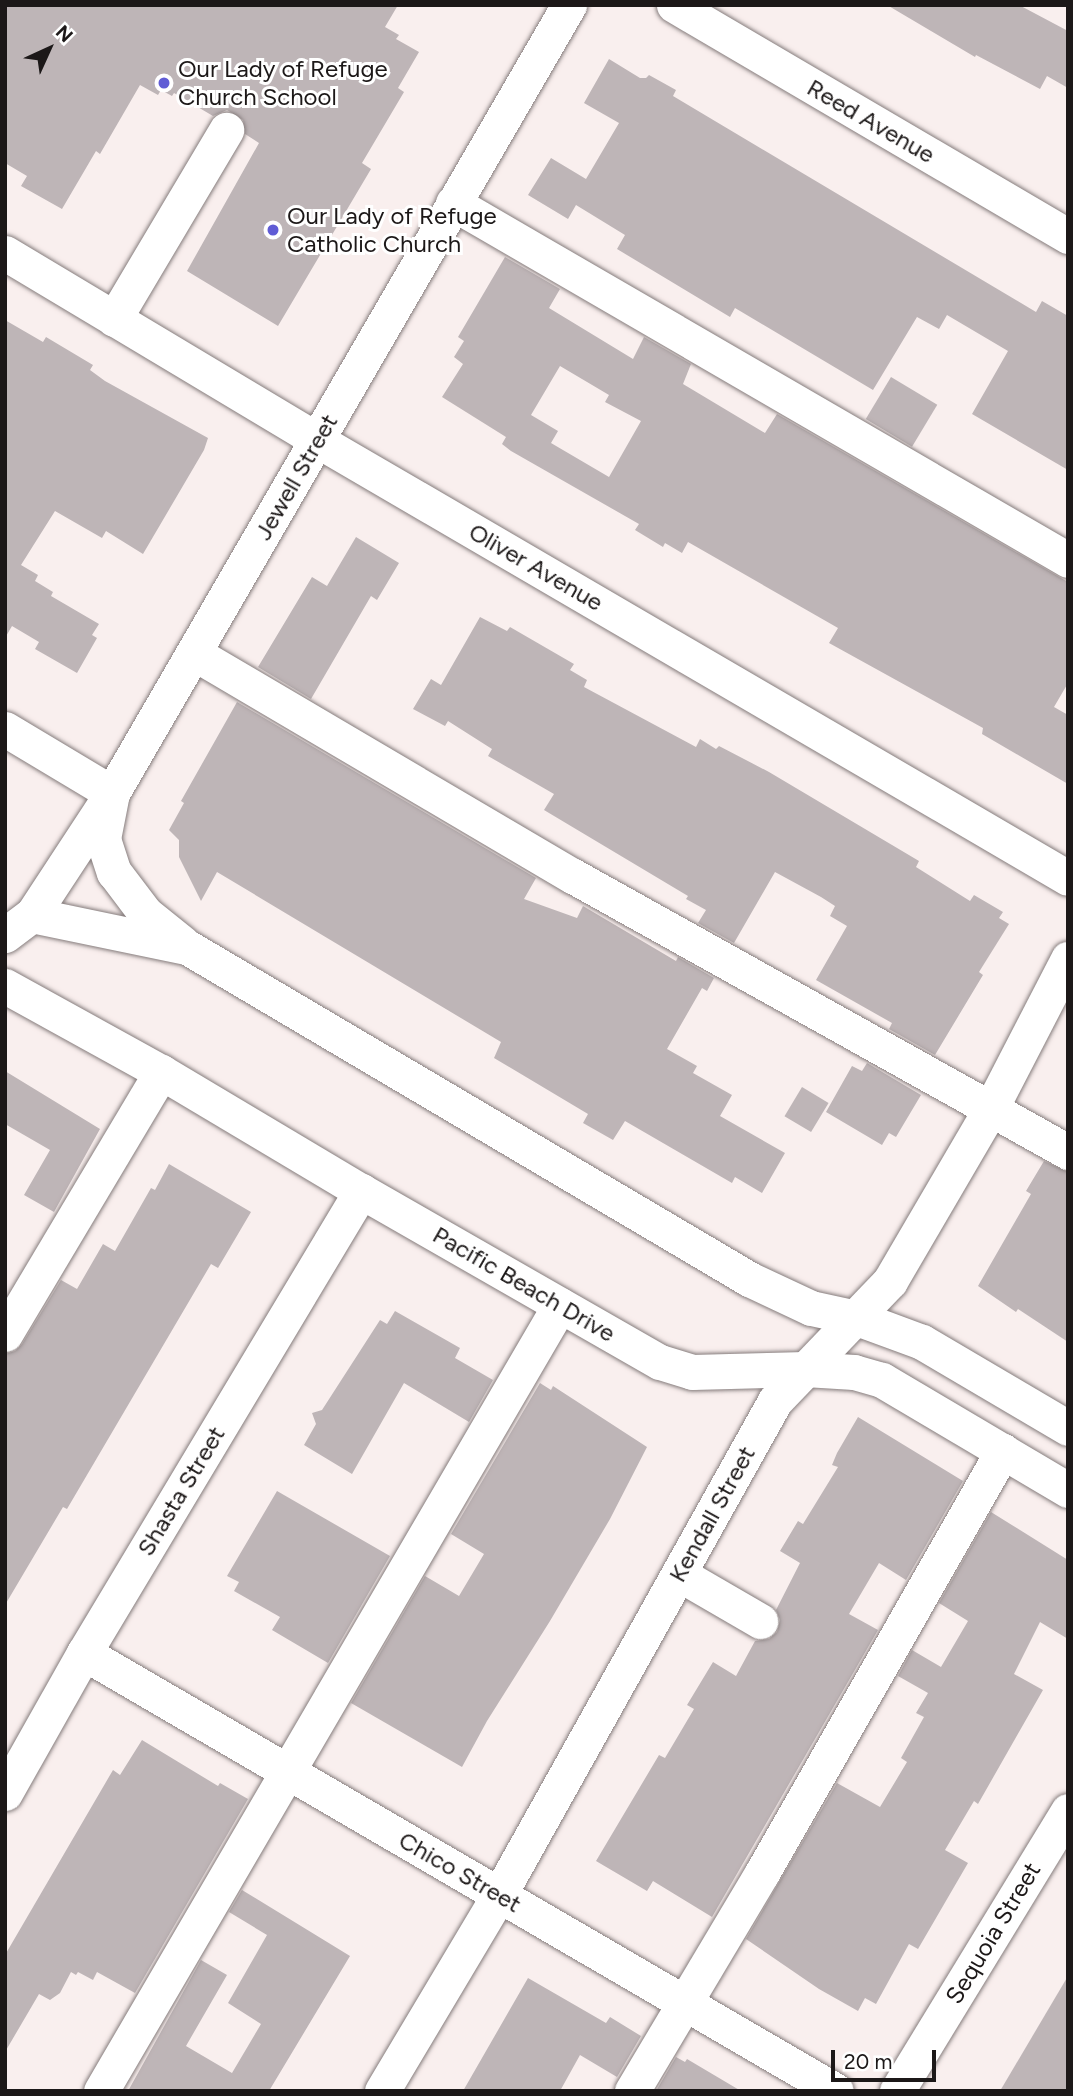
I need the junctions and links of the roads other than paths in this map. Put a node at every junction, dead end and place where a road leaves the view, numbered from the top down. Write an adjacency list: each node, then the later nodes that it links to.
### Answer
1 (569, 5): 4 (street, Jewell Street)
2 (674, 5): 5 (street, Reed Avenue)
3 (226, 130): 7 (street)
4 (453, 203): 8 (street, Jewell Street); 9 (street)
5 (1068, 236)
6 (5, 253): 7 (street, Oliver Avenue)
7 (114, 319): 8 (street, Oliver Avenue)
8 (317, 440): 10 (street, Jewell Street); 13 (street, Oliver Avenue)
9 (1068, 560)
10 (194, 653): 12 (street, Jewell Street); 19 (street)
11 (5, 729): 12 (street)
12 (111, 793): 14 (street, Jewell Street); 15 (street)
13 (1068, 878)
14 (19, 925): 15 (street)
15 (187, 947): 23 (street)
16 (1068, 959): 19 (street, Kendall Street)
17 (5, 986): 18 (street, Pacific Beach Drive)
18 (162, 1072): 21 (street, Pacific Beach Drive); 24 (street)
19 (991, 1108): 20 (street); 23 (street, Kendall Street)
20 (1068, 1152)
21 (361, 1191): 22 (street, Pacific Beach Drive); 31 (street, Shasta Street)
22 (560, 1305): 25 (street, Pacific Beach Drive); 32 (street)
23 (857, 1318): 25 (street, Kendall Street); 26 (street)
24 (5, 1334)
25 (805, 1369): 27 (street, Pacific Beach Drive); 29 (street, Kendall Street)
26 (1068, 1428)
27 (1003, 1451): 28 (street, Pacific Beach Drive); 36 (street)
28 (1068, 1490)
29 (679, 1574): 30 (street); 35 (street, Kendall Street)
30 (760, 1621)
31 (84, 1653): 32 (street, Chico Street); 33 (street, Shasta Street)
32 (286, 1771): 35 (street, Chico Street); 37 (street)
33 (5, 1793)
34 (1068, 1811): 41 (street, Sequoia Street)
35 (499, 1895): 36 (street, Chico Street); 38 (street, Kendall Street)
36 (684, 2001): 39 (street); 40 (street, Chico Street)
37 (101, 2091)
38 (382, 2091)
39 (632, 2091)
40 (836, 2091)
41 (897, 2091)

